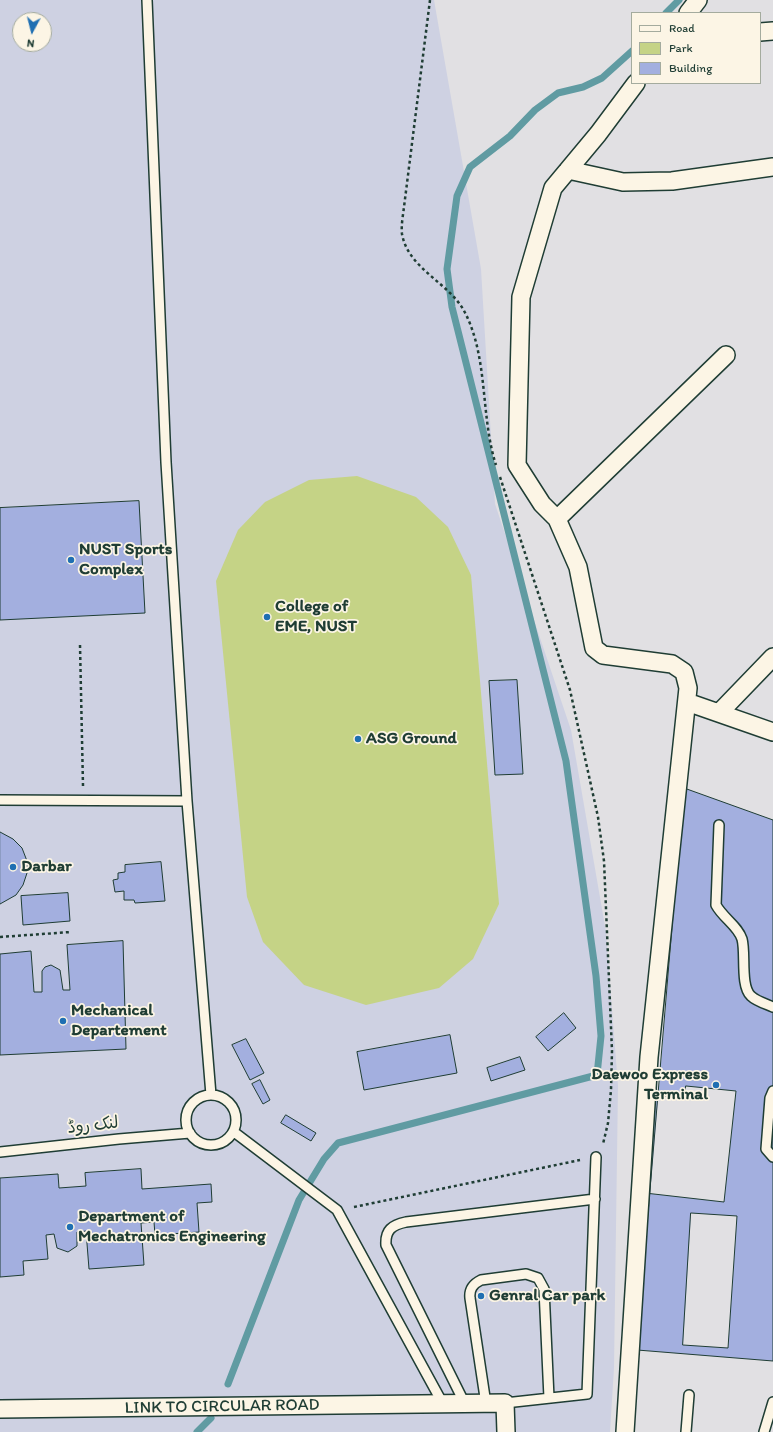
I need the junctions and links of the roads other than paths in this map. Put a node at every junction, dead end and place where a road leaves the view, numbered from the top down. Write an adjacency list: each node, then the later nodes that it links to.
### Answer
1 (147, 0): 16 (lane)
2 (698, 0): 3 (street)
3 (689, 12)
4 (773, 31): 5 (street)
5 (761, 32)
6 (635, 84): 8 (street)
7 (773, 167): 8 (street)
8 (568, 170): 10 (street)
9 (726, 355): 10 (street)
10 (557, 519): 12 (street)
11 (773, 657): 13 (street)
12 (686, 702): 13 (street); 36 (street)
13 (718, 713): 14 (street)
14 (773, 732)
15 (0, 800): 16 (lane)
16 (187, 801): 20 (lane)
17 (719, 825): 18 (lane)
18 (773, 1007)
19 (773, 1091): 25 (lane)
20 (211, 1095): 21 (lane); 22 (lane)
21 (234, 1132): 22 (lane); 31 (lane)
22 (190, 1133): 23 (lane, لنک روڈ)
23 (0, 1152)
24 (596, 1157): 26 (lane)
25 (773, 1157)
26 (595, 1199): 28 (lane); 32 (lane)
27 (689, 1395): 37 (lane)
28 (549, 1398): 30 (lane); 33 (lane)
29 (773, 1402): 38 (lane)
30 (505, 1403): 33 (street, LINK TO CIRCULAR ROAD); 35 (street)
31 (443, 1404): 32 (street, LINK TO CIRCULAR ROAD); 34 (street, LINK TO CIRCULAR ROAD)
32 (465, 1404): 33 (street, LINK TO CIRCULAR ROAD)
33 (486, 1404)
34 (0, 1409)
35 (506, 1432)
36 (625, 1432)
37 (686, 1432)
38 (764, 1432)

